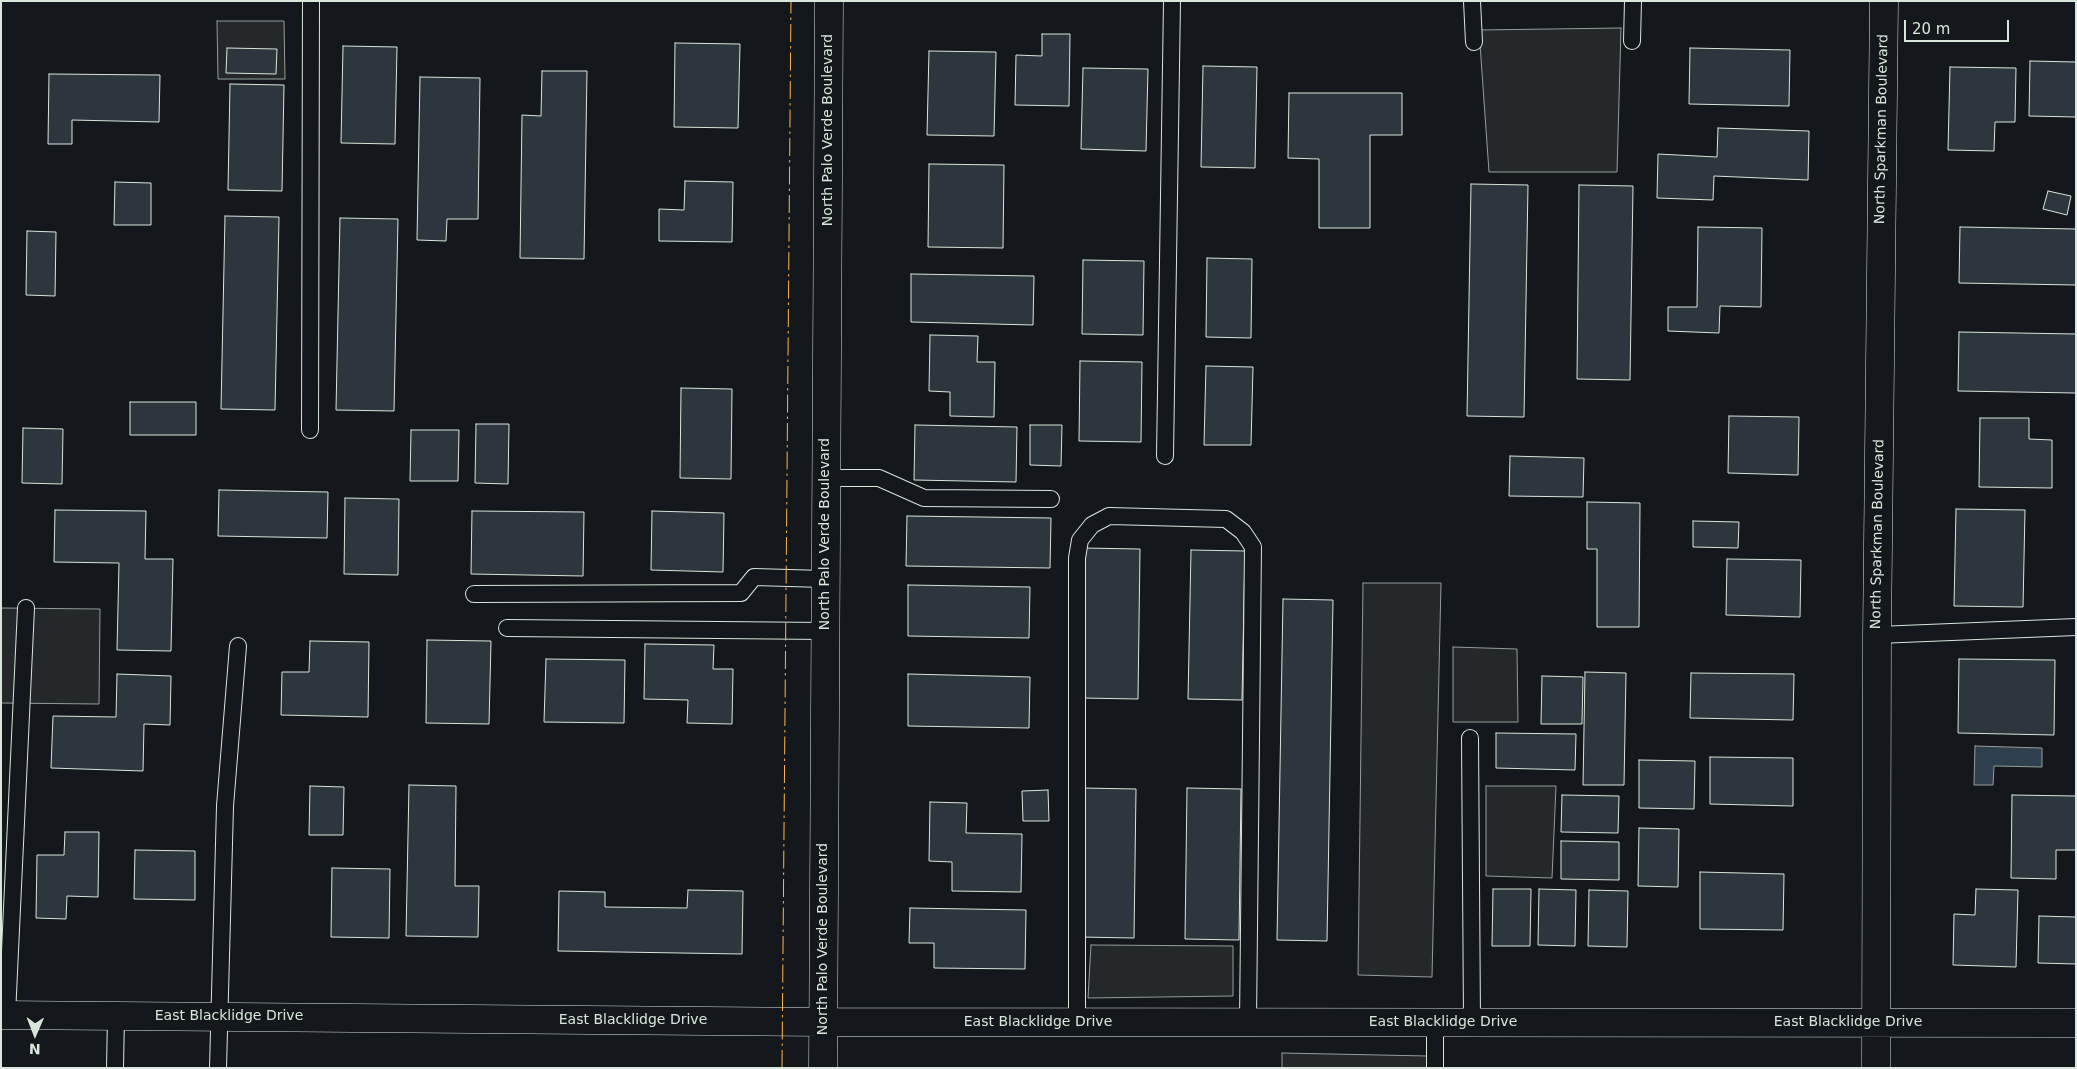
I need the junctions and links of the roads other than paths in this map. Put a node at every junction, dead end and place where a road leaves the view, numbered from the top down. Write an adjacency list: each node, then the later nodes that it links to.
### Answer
1 (311, 1): 9 (lane)
2 (829, 1): 11 (street, North Palo Verde Boulevard)
3 (1172, 1): 10 (lane)
4 (1472, 1): 8 (lane)
5 (1633, 1): 7 (lane)
6 (1884, 1): 19 (street, North Sparkman Boulevard)
7 (1632, 41)
8 (1474, 42)
9 (310, 430)
10 (1165, 456)
11 (825, 478): 12 (lane); 13 (street, North Palo Verde Boulevard)
12 (1051, 499)
13 (824, 579): 14 (lane); 18 (street, North Palo Verde Boulevard)
14 (474, 594)
15 (26, 608): 22 (lane)
16 (2076, 627): 19 (lane)
17 (507, 628): 18 (lane)
18 (824, 631): 26 (street, North Palo Verde Boulevard)
19 (1877, 635): 30 (street, North Sparkman Boulevard)
20 (238, 646): 24 (lane)
21 (1470, 738): 25 (lane)
22 (4, 1015): 23 (street, East Blacklidge Drive)
23 (116, 1016): 24 (street, East Blacklidge Drive); 32 (lane)
24 (221, 1016): 26 (street, East Blacklidge Drive); 33 (lane)
25 (1472, 1021): 29 (street, East Blacklidge Drive); 30 (street, East Blacklidge Drive)
26 (823, 1022): 27 (street, East Blacklidge Drive); 34 (street, North Palo Verde Boulevard)
27 (1078, 1022): 28 (street, East Blacklidge Drive); 28 (lane)
28 (1248, 1022): 29 (street, East Blacklidge Drive)
29 (1435, 1022): 35 (lane)
30 (1876, 1022): 31 (street, East Blacklidge Drive); 36 (street, North Sparkman Boulevard)
31 (2076, 1023)
32 (115, 1068)
33 (218, 1068)
34 (823, 1068)
35 (1435, 1068)
36 (1876, 1068)

